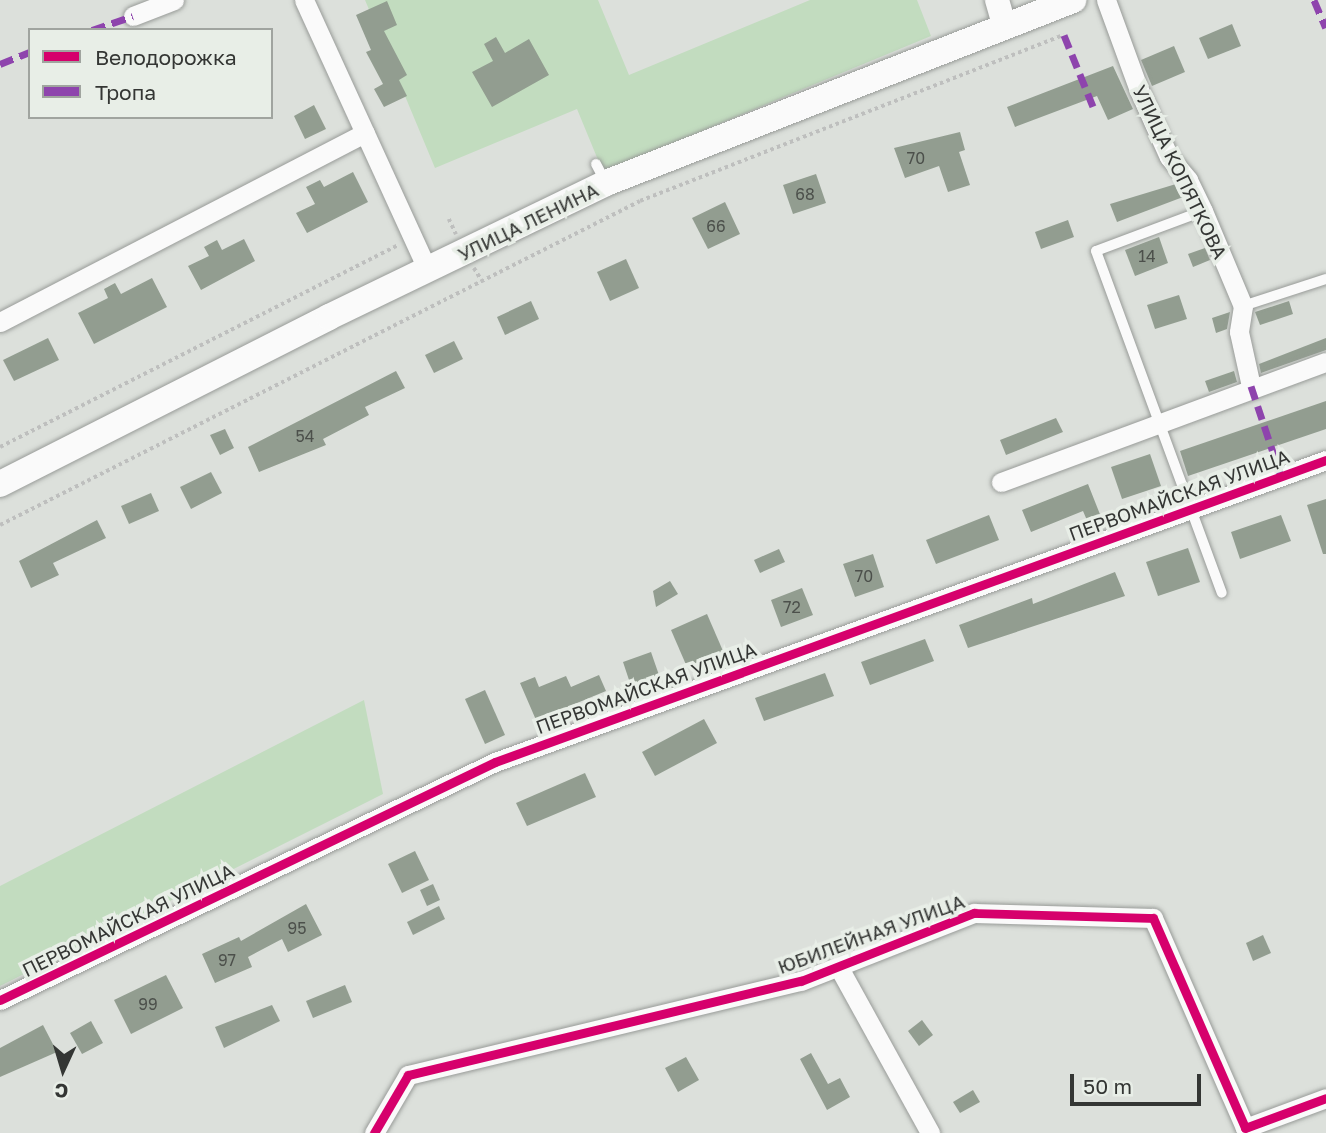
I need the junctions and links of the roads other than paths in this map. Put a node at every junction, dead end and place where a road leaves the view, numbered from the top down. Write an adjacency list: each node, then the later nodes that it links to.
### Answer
1 (174, 0): 6 (street)
2 (304, 0): 7 (street)
3 (1073, 0): 5 (main road, УЛИЦА ЛЕНИНА)
4 (1105, 0): 8 (street, УЛИЦА КОПЯТКОВА)
5 (1000, 13): 9 (main road, УЛИЦА ЛЕНИНА)
6 (133, 16)
7 (365, 133): 9 (street); 12 (street)
8 (1203, 211): 11 (street, УЛИЦА КОПЯТКОВА); 15 (lane)
9 (428, 271): 18 (main road, УЛИЦА ЛЕНИНА)
10 (1326, 279): 11 (lane)
11 (1242, 306): 14 (street, УЛИЦА КОПЯТКОВА)
12 (0, 321)
13 (1326, 362): 14 (street)
14 (1251, 386): 15 (street)
15 (1160, 424): 17 (street); 19 (lane)
16 (1326, 460): 19 (street, ПЕРВОМАЙСКАЯ УЛИЦА)
17 (1001, 482)
18 (0, 484)
19 (1192, 509): 20 (lane); 22 (street, ПЕРВОМАЙСКАЯ УЛИЦА)
20 (1222, 593)
21 (838, 966): 24 (street, ЮБИЛЕЙНАЯ УЛИЦА); 25 (street, ЮБИЛЕЙНАЯ УЛИЦА); 26 (street, ЮБИЛЕЙНАЯ УЛИЦА)
22 (0, 1000)
23 (1326, 1098): 24 (street, ЮБИЛЕЙНАЯ УЛИЦА)
24 (1240, 1130)
25 (374, 1133)
26 (930, 1133)

